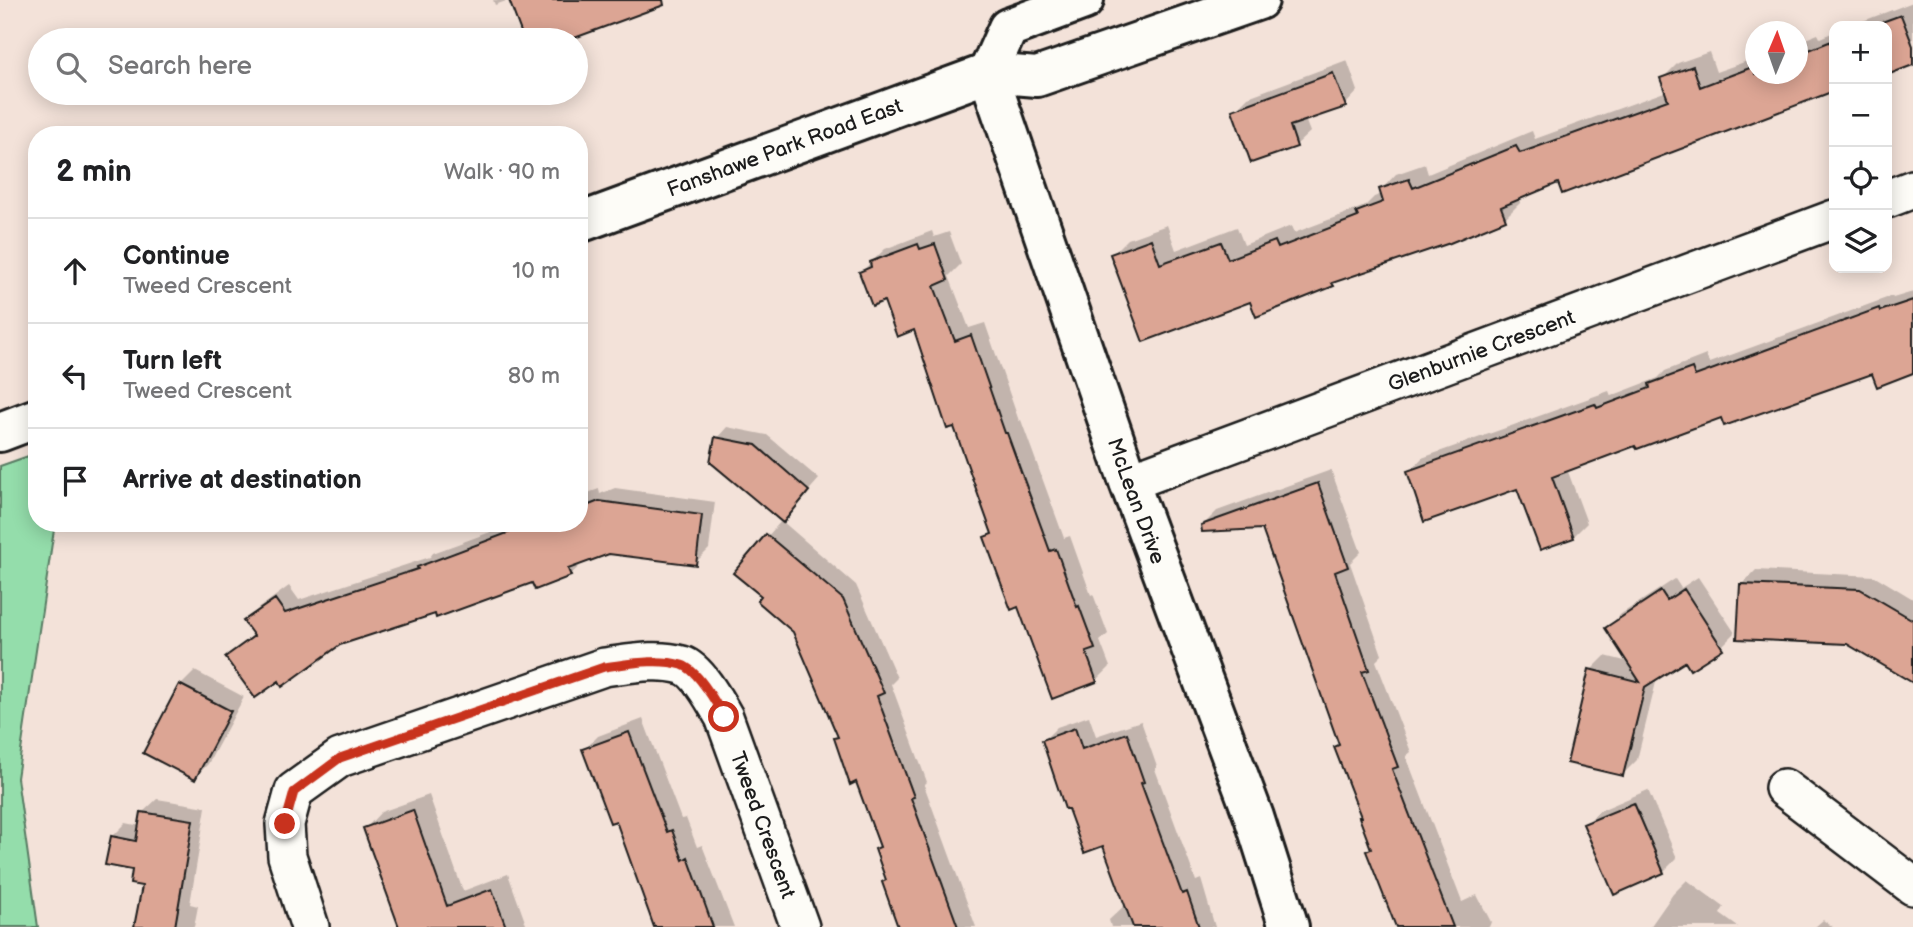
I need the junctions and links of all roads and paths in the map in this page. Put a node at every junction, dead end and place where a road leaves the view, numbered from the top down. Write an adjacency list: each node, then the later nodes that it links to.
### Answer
1 (1084, 0): 3 (street)
2 (1259, 0): 3 (street, Fanshawe Park Road East)
3 (988, 73): 6 (street, Fanshawe Park Road East); 10 (street, McLean Drive)
4 (1913, 189): 5 (street)
5 (1892, 197)
6 (588, 220)
7 (1829, 221): 10 (street, Glenburnie Crescent)
8 (28, 421): 9 (street)
9 (0, 432)
10 (1129, 482): 15 (street, McLean Drive)
11 (1784, 788): 12 (street)
12 (1913, 886)
13 (310, 927): 14 (street, Tweed Crescent)
14 (800, 927)
15 (1289, 927)

